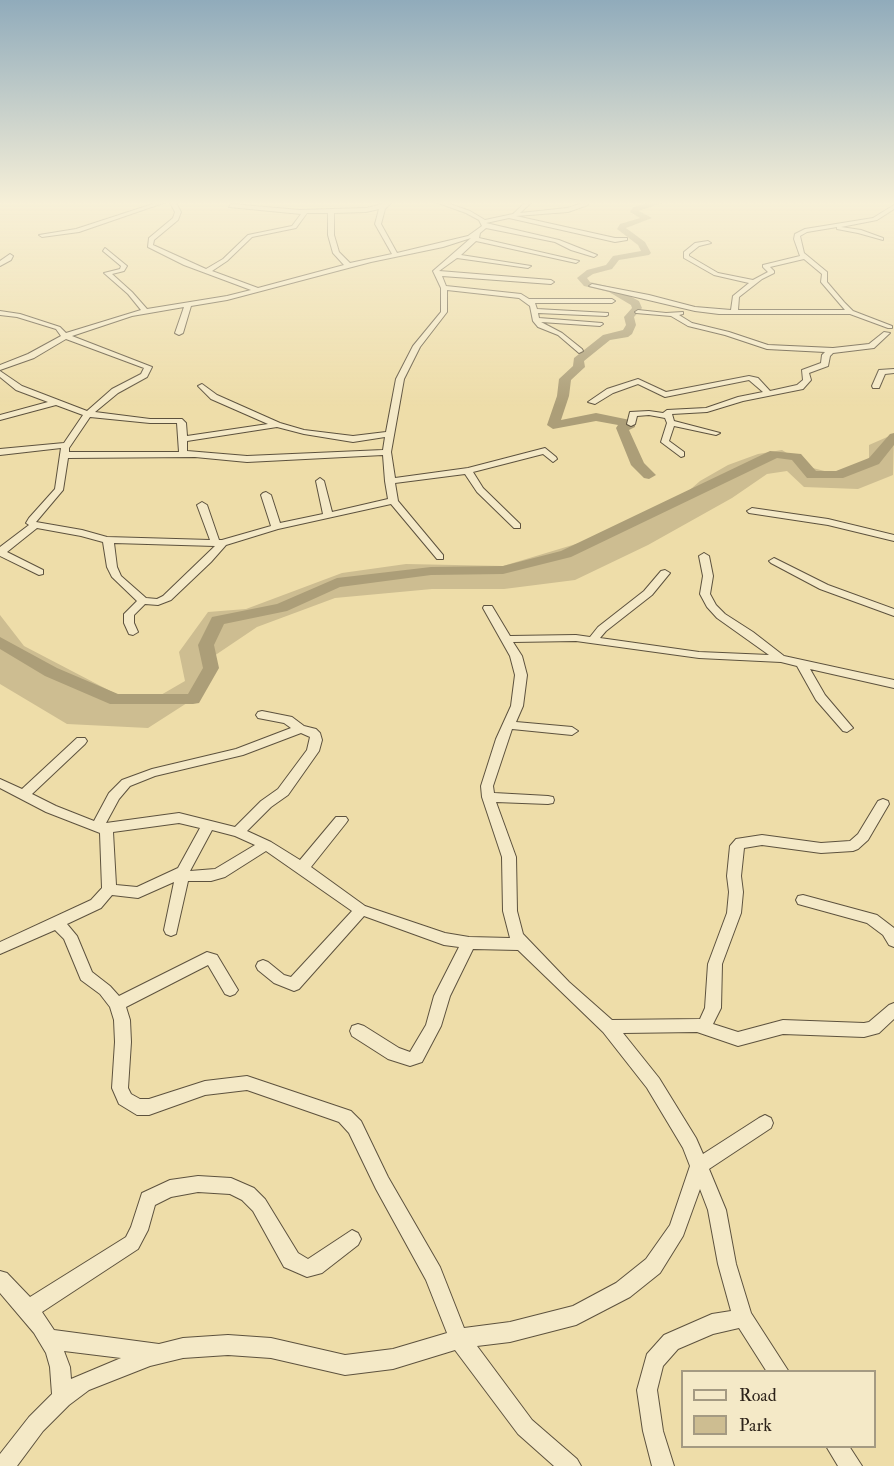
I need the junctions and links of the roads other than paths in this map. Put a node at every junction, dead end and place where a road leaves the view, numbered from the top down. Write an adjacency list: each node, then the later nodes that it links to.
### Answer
1 (122, 269): 20 (street)
2 (201, 269): 9 (street)
3 (210, 269): 9 (street)
4 (335, 269): 15 (street)
5 (438, 269): 10 (street)
6 (708, 269): 12 (street)
7 (768, 269): 12 (street)
8 (821, 269): 24 (street)
9 (206, 272): 15 (street)
10 (436, 274): 11 (street); 14 (street)
11 (551, 282)
12 (754, 282): 23 (street)
13 (592, 286): 19 (street)
14 (444, 288): 16 (street); 49 (street)
15 (258, 290): 18 (street)
16 (530, 301): 17 (street); 21 (street)
17 (612, 301)
18 (188, 305): 20 (street); 30 (street)
19 (695, 309): 23 (street); 27 (street)
20 (145, 310): 31 (street)
21 (534, 311): 26 (street); 28 (street)
22 (638, 312): 27 (street)
23 (734, 312): 24 (street)
24 (851, 312): 32 (street)
25 (0, 314): 31 (street)
26 (606, 314)
27 (674, 315): 32 (street)
28 (536, 320): 29 (street); 33 (street)
29 (600, 324)
30 (179, 333)
31 (65, 336): 34 (street); 43 (street)
32 (832, 350): 39 (street)
33 (579, 351)
34 (0, 368)
35 (894, 371): 38 (street)
36 (0, 373): 41 (street)
37 (202, 386): 47 (street)
38 (876, 386)
39 (769, 394): 40 (street); 44 (street)
40 (665, 395): 42 (street); 44 (street)
41 (56, 402): 43 (street); 45 (street)
42 (591, 402)
43 (88, 414): 50 (street); 51 (street)
44 (669, 417): 46 (street); 48 (street); 55 (street)
45 (0, 418)
46 (631, 424)
47 (277, 425): 49 (street); 50 (street)
48 (716, 433)
49 (390, 434): 53 (street)
50 (182, 438): 54 (street)
51 (66, 445): 52 (street); 56 (street)
52 (0, 452)
53 (387, 452): 54 (street); 60 (street)
54 (183, 454): 56 (street)
55 (681, 454)
56 (63, 455): 66 (street)
57 (553, 459): 58 (street)
58 (468, 471): 60 (street); 67 (street)
59 (320, 481): 65 (street)
60 (389, 481): 62 (street)
61 (266, 495): 68 (street)
62 (393, 501): 65 (street); 74 (street)
63 (202, 505): 71 (street)
64 (752, 511): 69 (street)
65 (328, 515): 68 (street)
66 (35, 525): 70 (street); 72 (street)
67 (518, 526)
68 (276, 527): 71 (street)
69 (894, 538)
70 (107, 540): 71 (street); 78 (street)
71 (219, 543): 78 (street)
72 (0, 552): 76 (street)
73 (704, 556): 84 (street)
74 (440, 557)
75 (774, 561): 80 (street)
76 (39, 572)
77 (665, 573): 83 (street)
78 (143, 601): 81 (street)
79 (488, 608): 82 (street)
80 (894, 613)
81 (133, 632)
82 (506, 639): 83 (street); 88 (street)
83 (593, 640): 84 (street)
84 (781, 659): 85 (street)
85 (801, 663): 86 (street); 89 (street)
86 (894, 684)
87 (262, 716): 90 (street)
88 (509, 724): 91 (street); 95 (street)
89 (847, 728)
90 (300, 729): 100 (street); 101 (street)
91 (572, 731)
92 (81, 741): 94 (street)
93 (0, 783): 94 (street)
94 (24, 794): 100 (street)
95 (488, 797): 96 (street); 112 (street)
96 (548, 800)
97 (883, 804): 118 (street)
98 (341, 820): 103 (street)
99 (208, 825): 100 (street); 101 (street); 104 (street)
100 (101, 828): 105 (street)
101 (238, 832): 102 (street)
102 (266, 845): 103 (street); 104 (street)
103 (302, 868): 107 (street)
104 (182, 874): 105 (street); 109 (street)
105 (109, 889): 108 (street)
106 (803, 900): 110 (street)
107 (361, 910): 111 (street); 114 (street)
108 (57, 923): 113 (street); 116 (street)
109 (171, 930)
110 (894, 941)
111 (469, 943): 112 (street); 120 (street)
112 (522, 944): 119 (street)
113 (0, 948)
114 (263, 966)
115 (230, 990): 116 (street)
116 (117, 1004): 128 (street)
117 (892, 1014): 118 (street)
118 (704, 1026): 119 (street)
119 (609, 1027): 122 (street)
120 (358, 1031)
121 (765, 1123): 122 (street)
122 (699, 1166): 126 (street); 128 (street)
123 (352, 1239): 125 (street)
124 (0, 1280): 125 (street)
125 (27, 1310): 127 (street)
126 (743, 1318): 130 (street); 135 (street)
127 (48, 1339): 129 (street); 131 (street)
128 (459, 1339): 129 (street); 134 (street)
129 (162, 1353): 131 (street)
130 (778, 1370)
131 (62, 1398): 133 (street)
132 (838, 1448): 136 (street)
133 (4, 1466)
134 (570, 1466)
135 (663, 1466)
136 (851, 1466)

